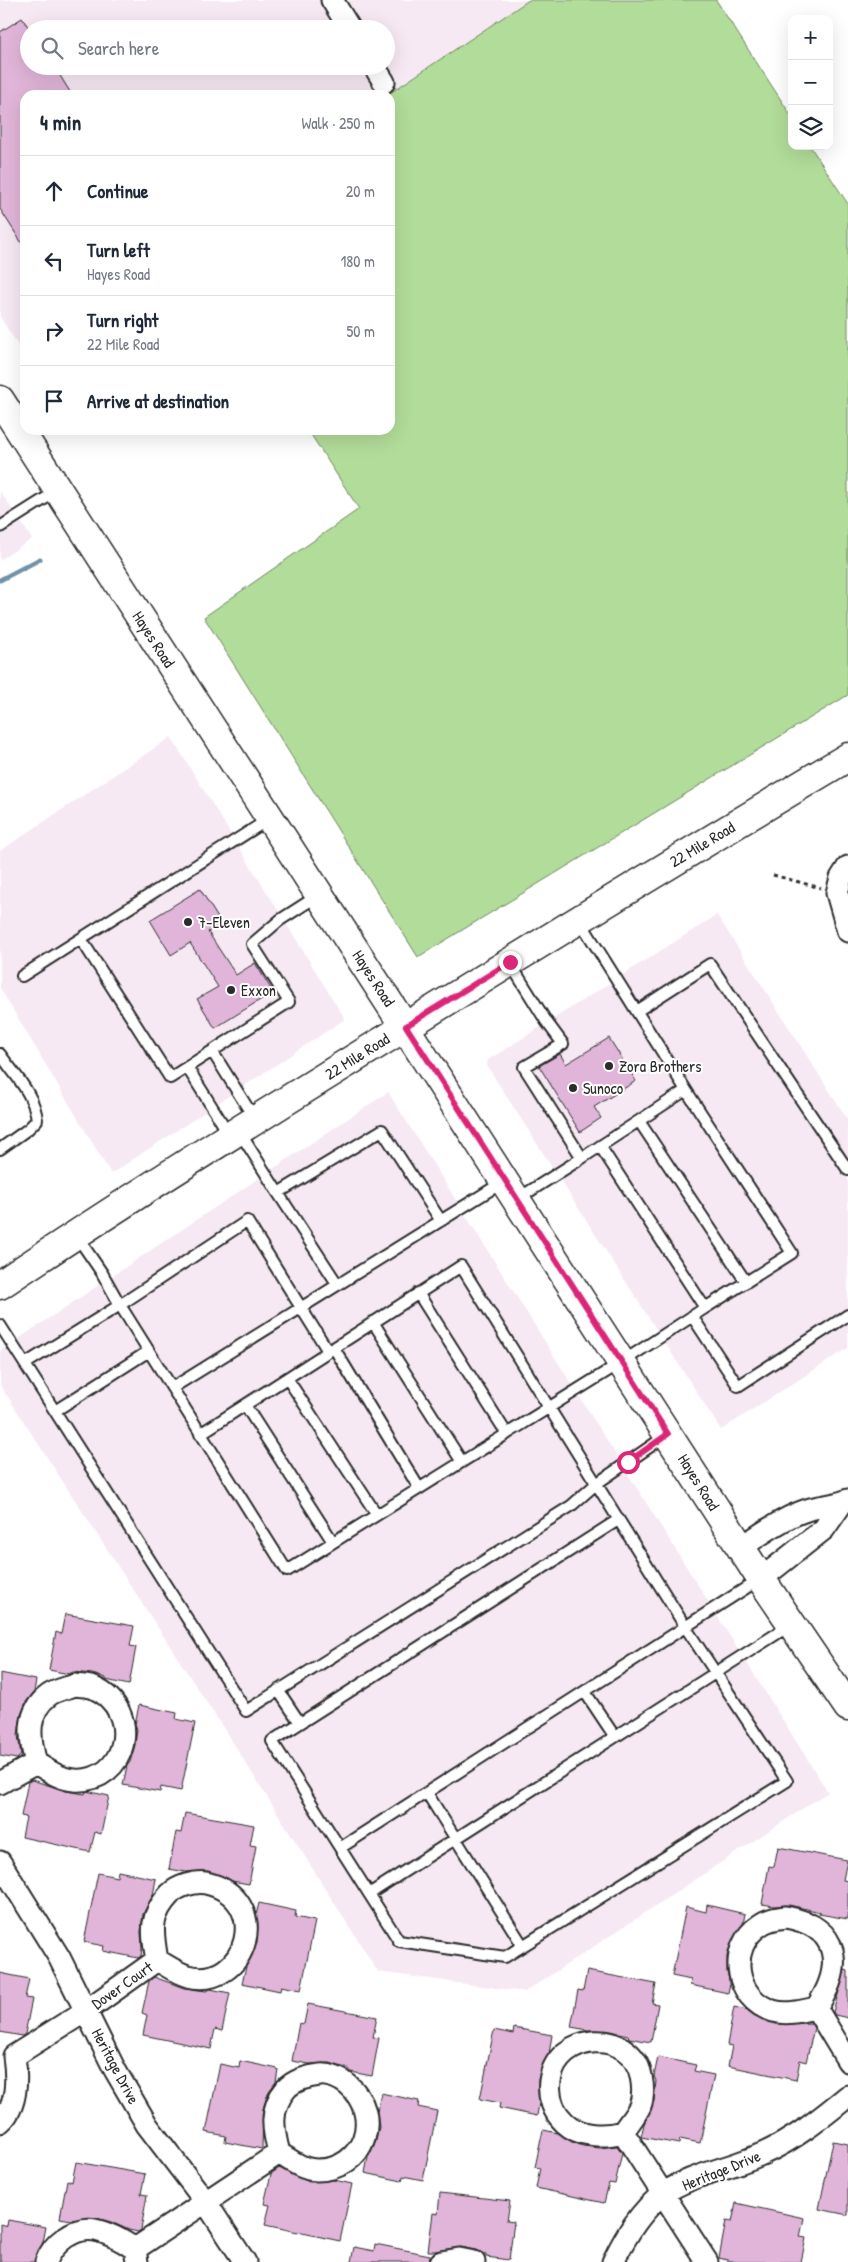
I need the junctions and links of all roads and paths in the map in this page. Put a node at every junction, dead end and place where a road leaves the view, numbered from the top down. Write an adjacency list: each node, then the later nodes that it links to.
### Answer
1 (332, 0): 2 (street)
2 (344, 20)
3 (0, 400): 4 (main road, Hayes Road)
4 (20, 431)
5 (23, 435): 6 (main road, Hayes Road)
6 (58, 490): 7 (lane); 9 (main road, Hayes Road)
7 (0, 527)
8 (848, 757): 14 (main road, 22 Mile Road)
9 (270, 819): 13 (main road, Hayes Road); 16 (lane)
10 (848, 867): 12 (street)
11 (773, 875): 12 (path)
12 (837, 892): 15 (street)
13 (320, 895): 20 (main road, Hayes Road); 21 (lane)
14 (579, 919): 17 (main road, 22 Mile Road); 19 (lane)
15 (848, 931)
16 (81, 939): 18 (lane); 23 (lane)
17 (510, 962): 20 (main road, 22 Mile Road); 29 (lane)
18 (22, 976)
19 (637, 1011): 24 (lane); 30 (lane)
20 (406, 1026): 26 (main road, 22 Mile Road); 31 (main road, Hayes Road)
21 (212, 1051): 23 (lane); 26 (lane)
22 (0, 1054): 28 (lane)
23 (187, 1067): 26 (lane)
24 (686, 1090): 25 (lane); 35 (lane)
25 (639, 1121): 27 (lane); 35 (lane)
26 (241, 1128): 32 (lane); 34 (main road, 22 Mile Road)
27 (600, 1146): 29 (lane); 41 (lane)
28 (0, 1149)
29 (582, 1158): 31 (lane)
30 (848, 1170)
31 (510, 1191): 33 (lane); 48 (main road, Hayes Road)
32 (278, 1194): 33 (lane); 37 (lane)
33 (441, 1221): 37 (lane)
34 (75, 1234): 36 (main road, 22 Mile Road); 39 (lane)
35 (746, 1282): 41 (lane)
36 (0, 1285)
37 (338, 1285): 40 (lane)
38 (418, 1294): 44 (lane); 53 (lane); 56 (lane)
39 (120, 1305): 40 (lane); 47 (lane); 49 (lane)
40 (302, 1308): 46 (lane); 51 (lane)
41 (705, 1308): 43 (lane)
42 (848, 1315): 43 (lane)
43 (692, 1316): 48 (lane)
44 (373, 1322): 46 (lane); 58 (lane)
45 (0, 1325): 49 (lane)
46 (331, 1350): 50 (lane); 60 (lane)
47 (149, 1352): 51 (lane); 54 (lane)
48 (622, 1362): 53 (lane); 57 (main road, Hayes Road)
49 (25, 1364): 54 (lane)
50 (287, 1378): 52 (lane); 62 (lane)
51 (172, 1388): 55 (lane)
52 (245, 1405): 55 (lane); 64 (lane)
53 (550, 1407): 56 (lane); 59 (lane)
54 (55, 1411): 70 (lane)
55 (200, 1434): 64 (lane)
56 (507, 1434): 58 (lane)
57 (668, 1434): 59 (lane); 65 (main road, Hayes Road)
58 (462, 1462): 60 (lane)
59 (596, 1484): 63 (lane); 70 (lane)
60 (419, 1488): 62 (lane)
61 (845, 1501): 65 (street); 66 (street)
62 (377, 1515): 64 (lane)
63 (618, 1520): 68 (lane); 73 (lane)
64 (333, 1542)
65 (741, 1548): 66 (main road, Hayes Road)
66 (761, 1579): 67 (main road, Hayes Road); 68 (lane)
67 (792, 1624): 69 (lane); 72 (main road, Hayes Road)
68 (686, 1628): 69 (lane); 71 (lane)
69 (715, 1673): 74 (lane); 82 (lane)
70 (278, 1690): 73 (lane)
71 (585, 1692): 74 (lane); 77 (lane)
72 (848, 1707)
73 (300, 1723): 79 (lane)
74 (615, 1737): 78 (lane)
75 (36, 1763): 75 (street); 76 (street)
76 (0, 1783)
77 (427, 1793): 78 (lane); 79 (lane)
78 (456, 1838): 81 (lane); 82 (lane)
79 (340, 1848): 81 (lane)
80 (0, 1862): 85 (street, Heritage Drive)
81 (369, 1894): 82 (lane)
82 (523, 1946)
83 (157, 1960): 83 (street, Dover Court); 85 (street, Dover Court)
84 (816, 2008): 84 (street); 87 (street)
85 (87, 2010): 86 (street, Dover Court); 93 (street, Heritage Drive)
86 (7, 2051): 89 (street)
87 (848, 2061)
88 (848, 2096): 92 (street, Heritage Drive)
89 (0, 2122)
90 (623, 2132): 90 (street); 92 (street)
91 (279, 2153): 91 (street); 93 (street)
92 (663, 2194): 99 (street, Heritage Drive); 100 (street)
93 (205, 2201): 94 (street); 96 (street, Heritage Drive)
94 (136, 2256): 95 (street)
95 (46, 2262)
96 (245, 2262)
97 (441, 2262): 98 (street)
98 (474, 2262)
99 (614, 2262)
100 (707, 2262)

